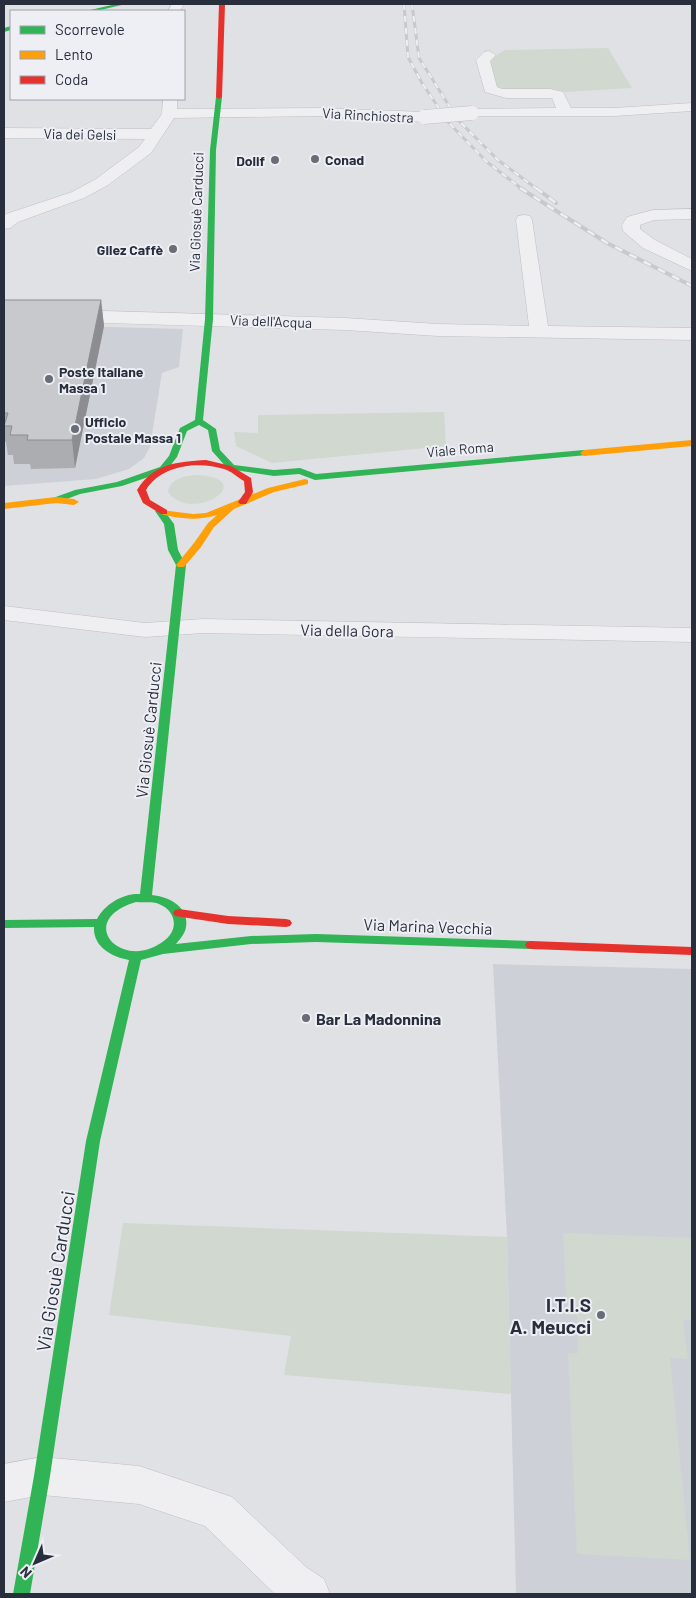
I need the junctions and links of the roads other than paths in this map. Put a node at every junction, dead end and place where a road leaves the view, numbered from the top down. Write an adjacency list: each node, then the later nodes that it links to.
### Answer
1 (123, 4): 3 (main road)
2 (222, 4): 7 (main road, Via Giosuè Carducci)
3 (93, 10)
4 (489, 55): 8 (street)
5 (170, 106): 7 (street, Via Rinchiostra); 10 (street)
6 (692, 107): 8 (street, Via Rinchiostra)
7 (218, 113): 8 (street, Via Rinchiostra, bridge); 16 (main road, Via Giosuè Carducci)
8 (566, 113)
9 (4, 133): 10 (street, Via dei Gelsi)
10 (157, 134): 12 (street)
11 (692, 214): 14 (street)
12 (7, 220)
13 (524, 220): 17 (street)
14 (692, 266)
15 (4, 314): 16 (street, Via dell'Acqua)
16 (209, 319): 17 (street, Via dell'Acqua); 19 (main road, Via Giosuè Carducci)
17 (539, 332): 18 (street, Via dell'Acqua)
18 (692, 334)
19 (199, 421): 21 (main road); 22 (main road)
20 (692, 443): 23 (main road, Viale Roma)
21 (231, 468): 22 (main road, Viale Roma); 23 (main road, Viale Roma); 27 (main road)
22 (163, 469): 24 (main road); 28 (main road)
23 (315, 477): 27 (main road)
24 (56, 500): 25 (main road); 29 (main road)
25 (94, 501)
26 (135, 502): 28 (main road)
27 (243, 502): 30 (main road)
28 (149, 504): 31 (main road)
29 (4, 506)
30 (230, 510): 31 (main road); 32 (main road)
31 (160, 511): 32 (main road, Via Giosuè Carducci)
32 (181, 565): 34 (main road, Via Giosuè Carducci)
33 (4, 613): 34 (street, Via della Gora)
34 (175, 629): 35 (street, Via della Gora); 36 (main road, Via Giosuè Carducci)
35 (692, 635)
36 (146, 898): 37 (main road); 38 (main road)
37 (179, 913): 39 (main road); 43 (main road)
38 (100, 923): 40 (main road); 45 (main road)
39 (294, 923)
40 (4, 924)
41 (449, 931): 42 (main road, Via Marina Vecchia)
42 (684, 939)
43 (164, 950): 44 (main road, Via Marina Vecchia); 45 (main road)
44 (692, 951)
45 (136, 956): 46 (main road, Via Giosuè Carducci)
46 (42, 1476): 47 (street); 48 (main road, Via Giosuè Carducci); 49 (street)
47 (4, 1483)
48 (21, 1594)
49 (309, 1594)

